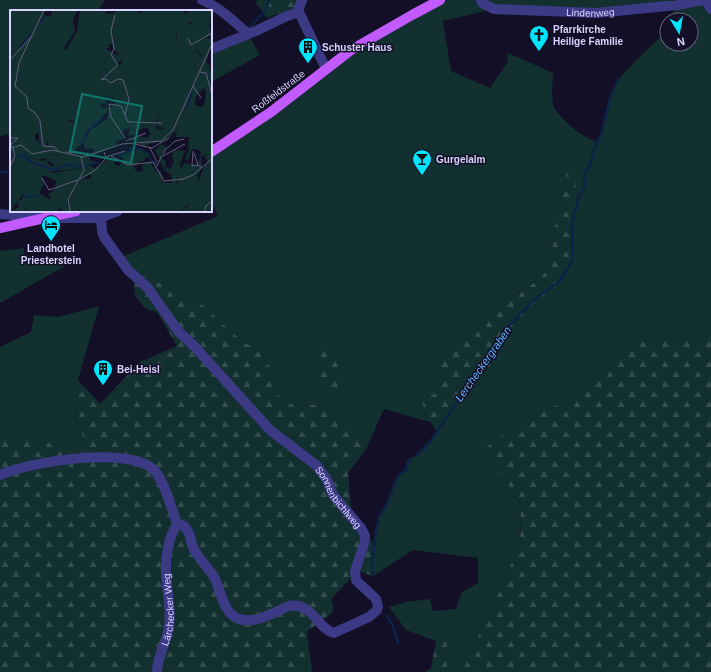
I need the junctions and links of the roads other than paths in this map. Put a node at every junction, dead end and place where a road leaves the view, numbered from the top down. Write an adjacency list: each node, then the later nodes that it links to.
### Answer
1 (202, 0): 9 (street)
2 (302, 0): 8 (street)
3 (440, 0): 11 (main road, Roßfeldstraße)
4 (481, 0): 5 (street, Lindenweg)
5 (702, 0)
6 (706, 0): 7 (street)
7 (711, 9)
8 (299, 12): 9 (street); 11 (street)
9 (248, 34): 10 (street)
10 (212, 49)
11 (326, 70): 12 (main road, Roßfeldstraße)
12 (212, 151)
13 (72, 212): 16 (main road)
14 (116, 212): 17 (street)
15 (0, 214): 16 (street)
16 (45, 218): 17 (street); 18 (main road)
17 (101, 218): 20 (street, Sonnenbichlweg)
18 (0, 228)
19 (0, 475): 20 (street, Sonnenbichlweg)
20 (177, 524): 21 (street, Lärchecker Weg)
21 (157, 672)

